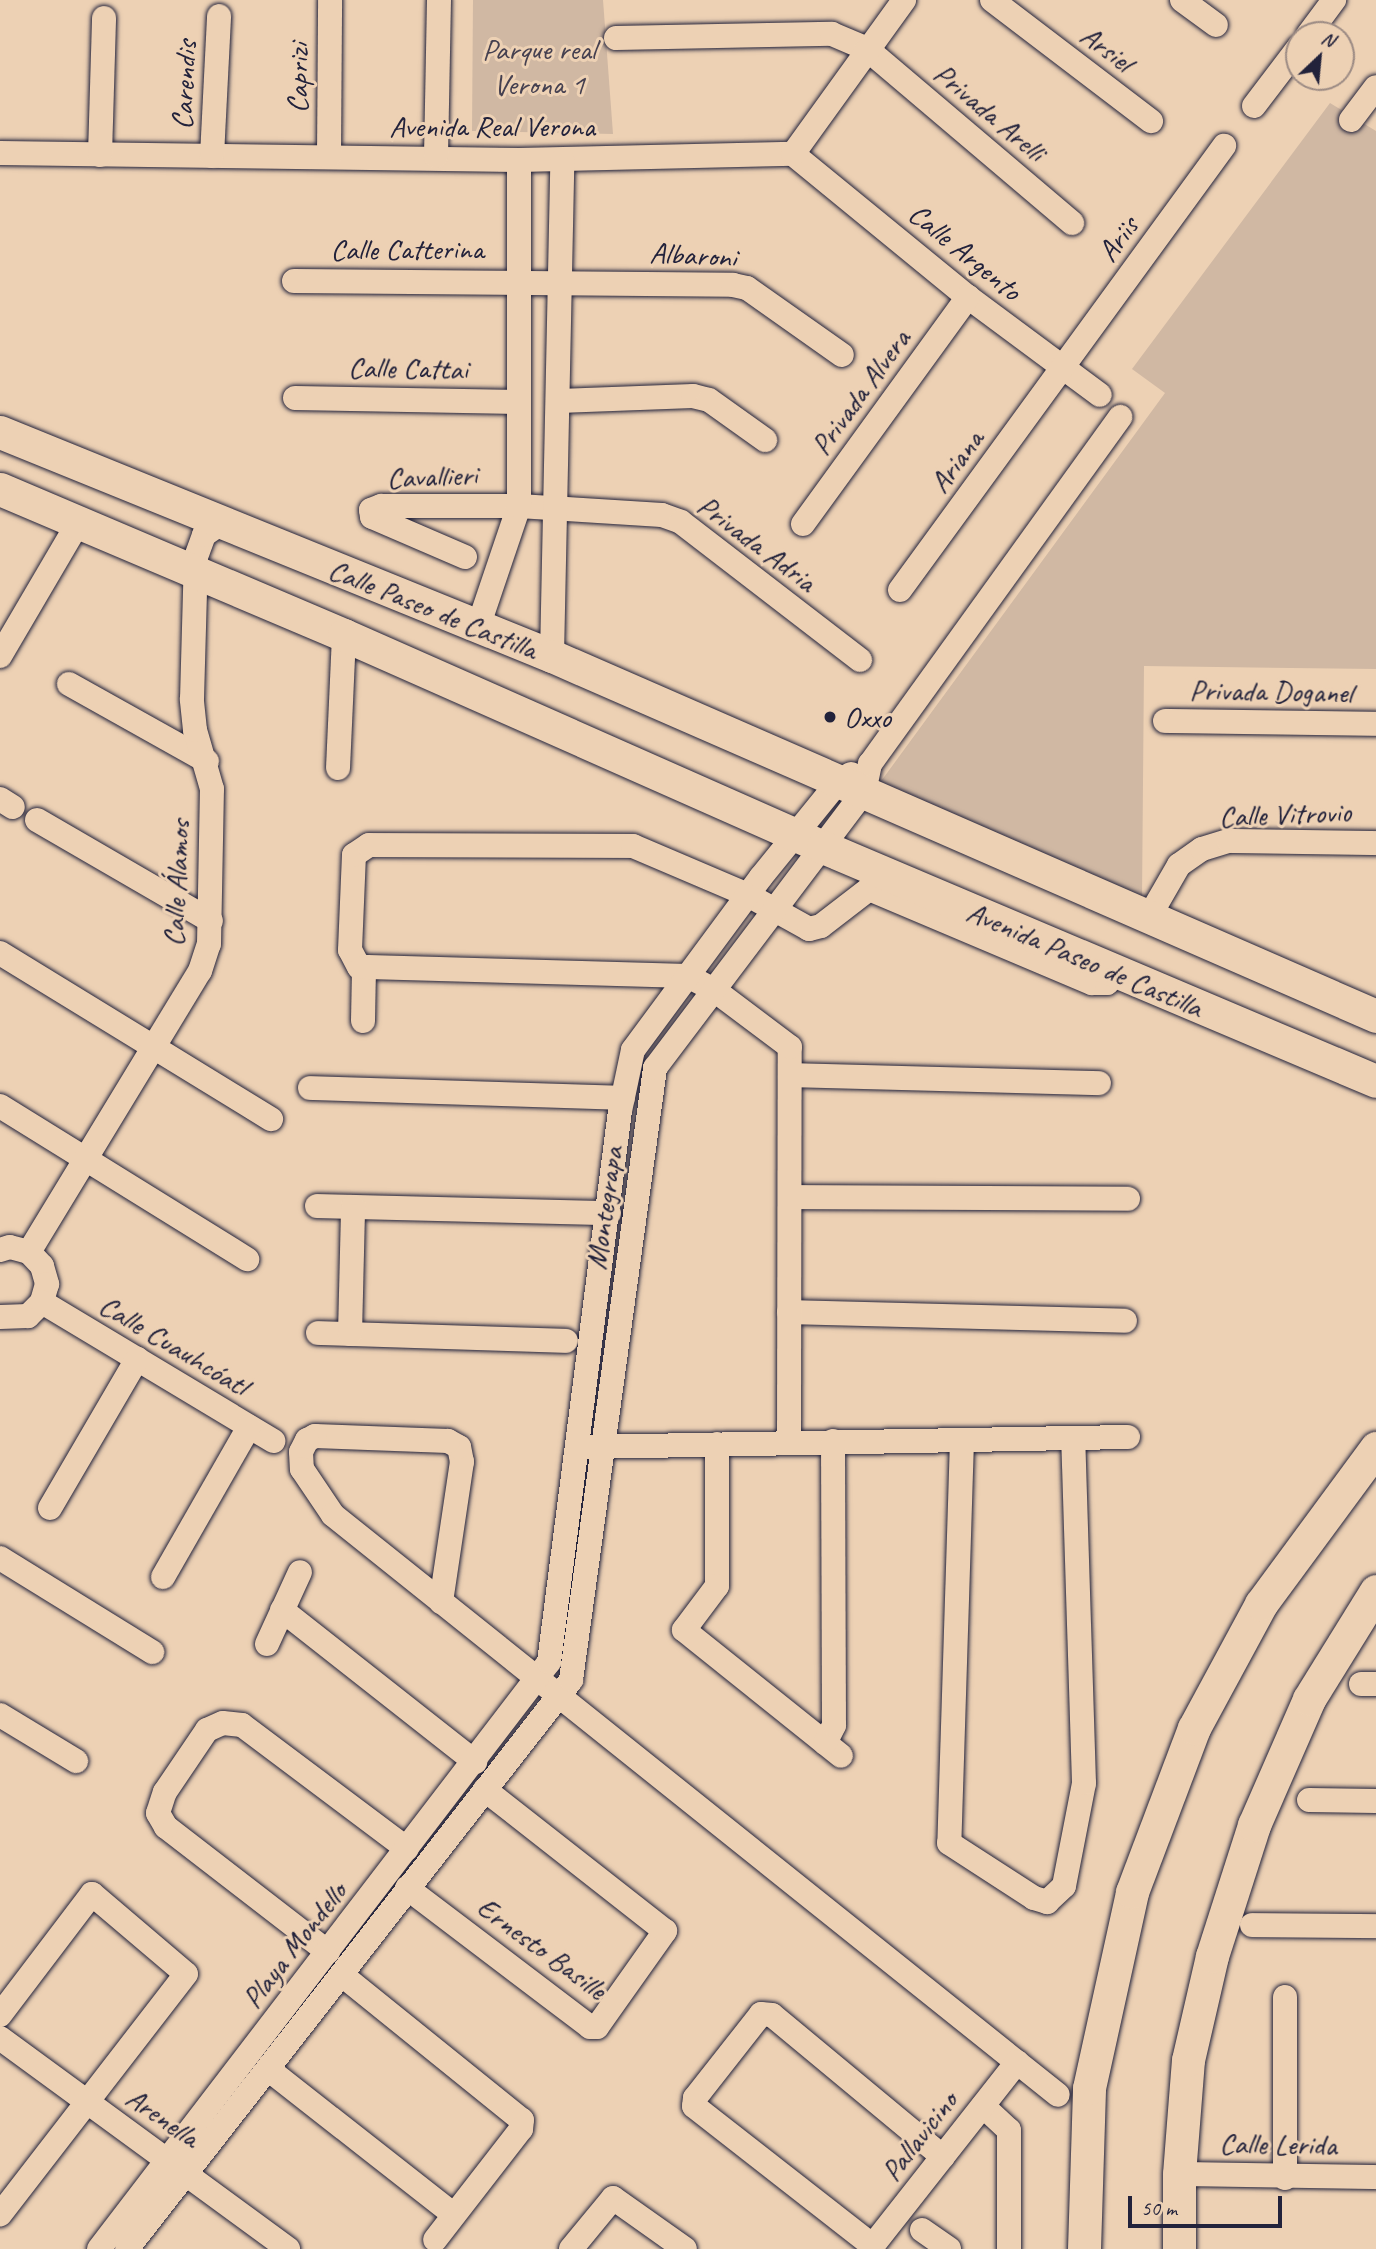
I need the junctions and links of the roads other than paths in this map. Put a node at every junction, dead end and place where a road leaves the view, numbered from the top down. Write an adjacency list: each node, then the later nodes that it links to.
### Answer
1 (330, 0): 24 (street, Caprizi)
2 (439, 0): 23 (street)
3 (904, 0): 12 (street)
4 (992, 0): 17 (street, Arsiel)
5 (1182, 0): 10 (street)
6 (1334, 0): 9 (street)
7 (219, 16): 22 (street, Carendis)
8 (104, 18): 21 (street)
9 (1318, 21)
10 (1216, 25)
11 (616, 38): 12 (street, Privada Arelli)
12 (867, 49): 20 (street); 27 (street, Privada Arelli)
13 (1285, 65): 15 (street)
14 (1376, 87): 16 (street)
15 (1254, 106)
16 (1351, 120)
17 (1151, 121)
18 (1224, 146): 33 (street, Ariis)
19 (0, 153): 21 (street, Avenida Real Verona)
20 (793, 154): 26 (street, Avenida Real Verona); 31 (street, Calle Argento)
21 (100, 155): 22 (street, Avenida Real Verona)
22 (212, 156): 24 (street, Avenida Real Verona)
23 (436, 156): 24 (street, Avenida Real Verona); 25 (street, Avenida Real Verona)
24 (328, 157)
25 (519, 160): 26 (street, Avenida Real Verona); 29 (street)
26 (562, 160): 30 (street)
27 (1072, 223)
28 (294, 281): 29 (street, Calle Catterina)
29 (520, 281): 30 (street, Albaroni); 37 (street)
30 (562, 281): 32 (street, Albaroni); 36 (street)
31 (968, 297): 33 (street, Calle Argento); 45 (street, Privada Alvera)
32 (842, 355)
33 (1064, 369): 34 (street, Calle Argento); 49 (street, Ariana)
34 (1100, 395)
35 (295, 398): 37 (street, Calle Cattai)
36 (559, 401): 40 (street); 43 (street)
37 (519, 402): 42 (street)
38 (1120, 417): 60 (street, Montegrapa)
39 (0, 432): 46 (street, Calle Paseo de Castilla)
40 (765, 440)
41 (0, 489): 44 (street, Calle Paseo de Castilla)
42 (519, 506): 43 (street, Privada Adria); 47 (street, Cavallieri); 50 (street)
43 (555, 508): 53 (street); 54 (street, Privada Adria)
44 (78, 523): 48 (street, Calle Paseo de Castilla); 52 (street)
45 (803, 523)
46 (220, 524): 48 (street, Calle Álamos); 50 (street, Calle Paseo de Castilla)
47 (465, 557)
48 (197, 574): 51 (street, Calle Paseo de Castilla); 58 (street, Calle Álamos)
49 (900, 590)
50 (478, 627): 53 (street, Calle Paseo de Castilla)
51 (344, 635): 59 (street); 63 (street, Calle Paseo de Castilla)
52 (0, 656)
53 (552, 656): 60 (street, Calle Paseo de Castilla)
54 (860, 660)
55 (69, 684): 58 (street)
56 (1165, 721): 57 (street, Privada Doganel)
57 (1376, 724)
58 (207, 761): 67 (street, Calle Álamos)
59 (338, 768)
60 (858, 779): 63 (street, Montegrapa); 66 (street)
61 (37, 820): 67 (street)
62 (1376, 842): 66 (street, Calle Vitrovio)
63 (800, 853): 64 (street, Montegrapa); 65 (street, Montegrapa); 70 (street, Avenida Paseo de Castilla)
64 (748, 895): 65 (street); 69 (street); 71 (street, Montegrapa)
65 (775, 911): 70 (street); 72 (street, Montegrapa)
66 (1149, 917): 73 (street)
67 (211, 921): 75 (street, Calle Álamos)
68 (0, 953): 75 (street)
69 (364, 969): 71 (street); 74 (street)
70 (1117, 973): 77 (street, Avenida Paseo de Castilla)
71 (688, 976): 72 (street); 80 (street, Montegrapa)
72 (714, 990): 76 (street); 108 (street, Montegrapa)
73 (1376, 1016)
74 (363, 1021)
75 (156, 1045): 82 (street); 83 (street, Calle Álamos)
76 (790, 1074): 78 (street); 84 (street)
77 (1376, 1081)
78 (1099, 1083)
79 (310, 1088): 80 (street)
80 (623, 1098): 88 (street, Montegrapa)
81 (0, 1106): 83 (street)
82 (271, 1119)
83 (86, 1159): 90 (street, Calle Álamos); 91 (street)
84 (791, 1197): 85 (street); 93 (street)
85 (1128, 1199)
86 (317, 1206): 87 (street)
87 (353, 1207): 88 (street); 97 (street)
88 (609, 1213): 108 (street, Montegrapa)
89 (0, 1250): 90 (street)
90 (29, 1252): 92 (street)
91 (247, 1259)
92 (42, 1303): 94 (street); 99 (street, Calle Cuauhcóatl)
93 (789, 1312): 95 (street); 105 (street)
94 (0, 1317)
95 (1125, 1321)
96 (318, 1333): 97 (street)
97 (350, 1334): 98 (street)
98 (566, 1341)
99 (137, 1359): 100 (street, Calle Cuauhcóatl); 110 (street)
100 (249, 1427): 104 (street, Calle Cuauhcóatl); 113 (street)
101 (1128, 1437): 102 (street)
102 (1073, 1438): 103 (street); 103 (street)
103 (962, 1440): 106 (street)
104 (273, 1441)
105 (789, 1441): 106 (street); 107 (street)
106 (833, 1441): 107 (street)
107 (717, 1444): 108 (street)
108 (591, 1447): 119 (street, Montegrapa); 120 (street, Montegrapa)
109 (1376, 1448): 158 (street)
110 (50, 1507)
111 (0, 1558): 118 (street)
112 (300, 1572): 116 (street)
113 (163, 1577)
114 (1376, 1591): 143 (street)
115 (441, 1602): 115 (street); 119 (street)
116 (282, 1611): 117 (street); 123 (street)
117 (267, 1644)
118 (152, 1652)
119 (538, 1679): 120 (street); 123 (street, Playa Mondello)
120 (560, 1696): 124 (street, Playa Mondello); 136 (street)
121 (0, 1716): 122 (street)
122 (76, 1761)
123 (475, 1762): 127 (street, Playa Mondello)
124 (485, 1790): 128 (street, Playa Mondello); 128 (street, Ernesto Basille)
125 (1310, 1800): 126 (street)
126 (1376, 1801)
127 (407, 1849): 131 (street, Playa Mondello); 131 (street)
128 (407, 1888): 132 (street, Playa Mondello)
129 (1252, 1925): 130 (street)
130 (1376, 1926)
131 (328, 1952): 142 (street, Playa Mondello)
132 (342, 1975): 137 (street, Playa Mondello); 147 (street)
133 (1285, 1997): 145 (street)
134 (0, 2015): 139 (street)
135 (0, 2038): 139 (street, Arenella)
136 (1017, 2062): 138 (street); 140 (street, Pallavicino)
137 (268, 2069): 142 (street, Playa Mondello); 147 (street)
138 (1058, 2095)
139 (88, 2103): 142 (street, Arenella); 146 (street)
140 (983, 2106): 141 (street, Pallavicino); 157 (street)
141 (943, 2157): 150 (street, Pallavicino); 150 (street)
142 (177, 2165): 151 (street, Playa Mondello); 152 (street, Playa Mondello); 153 (street, Arenella)
143 (1179, 2174): 145 (street, Calle Lerida); 159 (street)
144 (1376, 2177): 145 (street, Calle Lerida)
145 (1285, 2178)
146 (0, 2215)
147 (454, 2215): 149 (street)
148 (922, 2230): 156 (street)
149 (435, 2240)
150 (872, 2247)
151 (99, 2249)
152 (127, 2249)
153 (288, 2249)
154 (571, 2249): 155 (street)
155 (685, 2249)
156 (949, 2249)
157 (1009, 2249)
158 (1084, 2249)
159 (1178, 2249)

